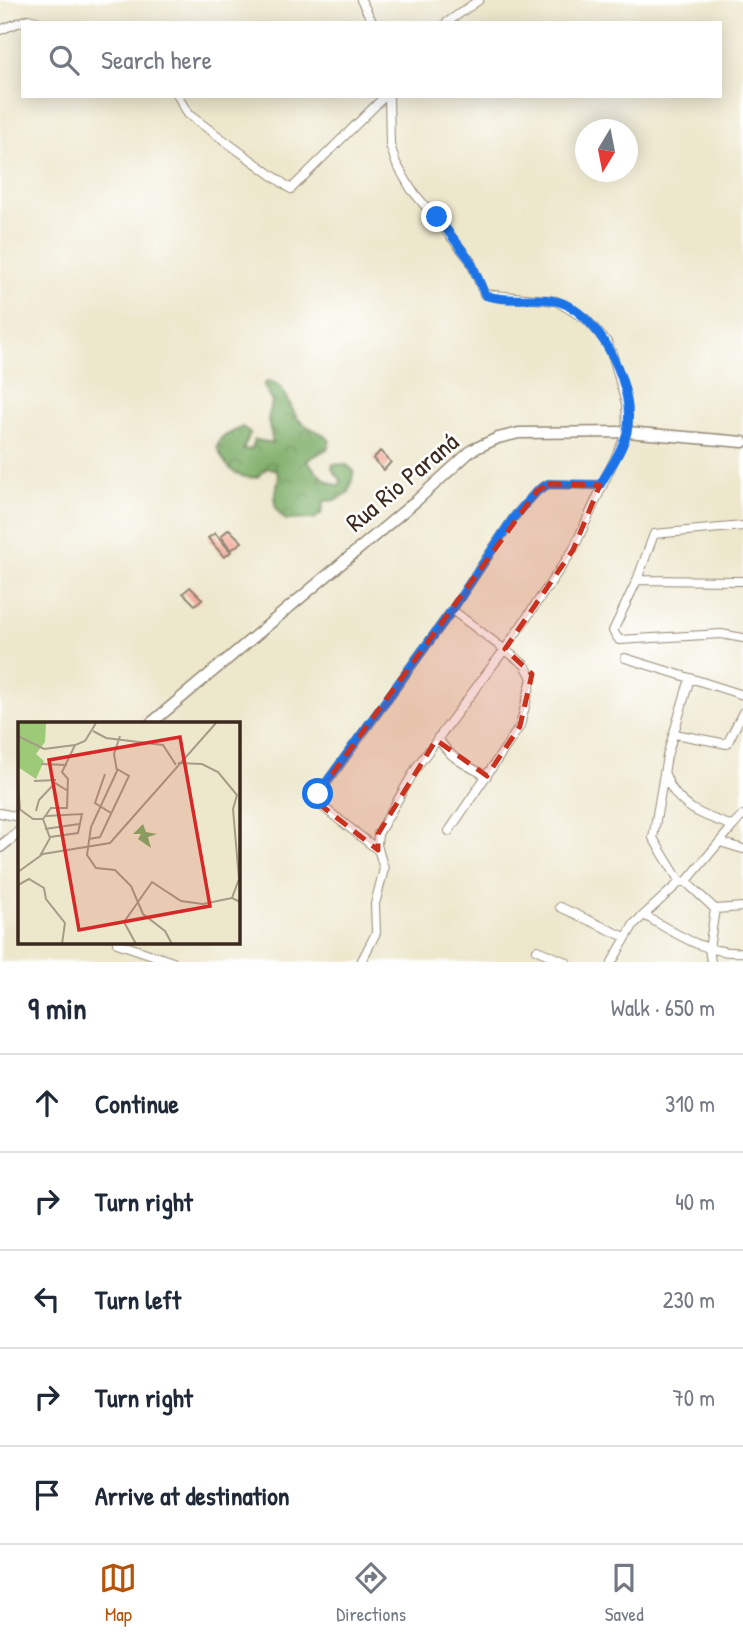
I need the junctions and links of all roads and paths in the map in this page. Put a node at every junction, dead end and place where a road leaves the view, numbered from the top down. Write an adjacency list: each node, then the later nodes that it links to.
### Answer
1 (361, 0): 3 (street)
2 (479, 0): 4 (street)
3 (372, 21)
4 (449, 21)
5 (21, 22): 6 (street)
6 (0, 30)
7 (179, 98): 8 (street)
8 (385, 98)
9 (387, 98): 10 (street)
10 (627, 432): 11 (street, Rua Rio Paraná); 12 (street); 23 (street, Rua Rio Paraná)
11 (743, 442)
12 (600, 485): 16 (street); 18 (street)
13 (743, 526): 14 (street)
14 (637, 580): 15 (street); 17 (street)
15 (743, 581)
16 (452, 610): 18 (street); 37 (street)
17 (743, 638)
18 (505, 649): 25 (street); 27 (street)
19 (625, 658): 20 (street)
20 (690, 678): 21 (street); 24 (street)
21 (743, 695)
22 (743, 712): 24 (street)
23 (152, 722)
24 (675, 734): 26 (street)
25 (438, 737): 27 (street); 37 (street)
26 (664, 772): 31 (street); 38 (street)
27 (487, 776): 32 (street)
28 (0, 813): 30 (street)
29 (743, 815): 31 (street)
30 (18, 817)
31 (733, 826): 34 (street)
32 (449, 831)
33 (18, 833): 35 (street)
34 (720, 842): 36 (street); 38 (street)
35 (0, 847)
36 (743, 849)
37 (378, 850): 49 (street)
38 (683, 882): 41 (street); 42 (street)
39 (560, 907): 43 (street)
40 (743, 907): 41 (street)
41 (715, 909): 45 (street)
42 (644, 915): 43 (street); 45 (street)
43 (625, 937): 51 (street)
44 (120, 944): 48 (street)
45 (709, 949): 47 (street); 52 (street)
46 (537, 950): 50 (street)
47 (743, 952)
48 (173, 962)
49 (361, 962)
50 (566, 962)
51 (612, 962)
52 (711, 962)

